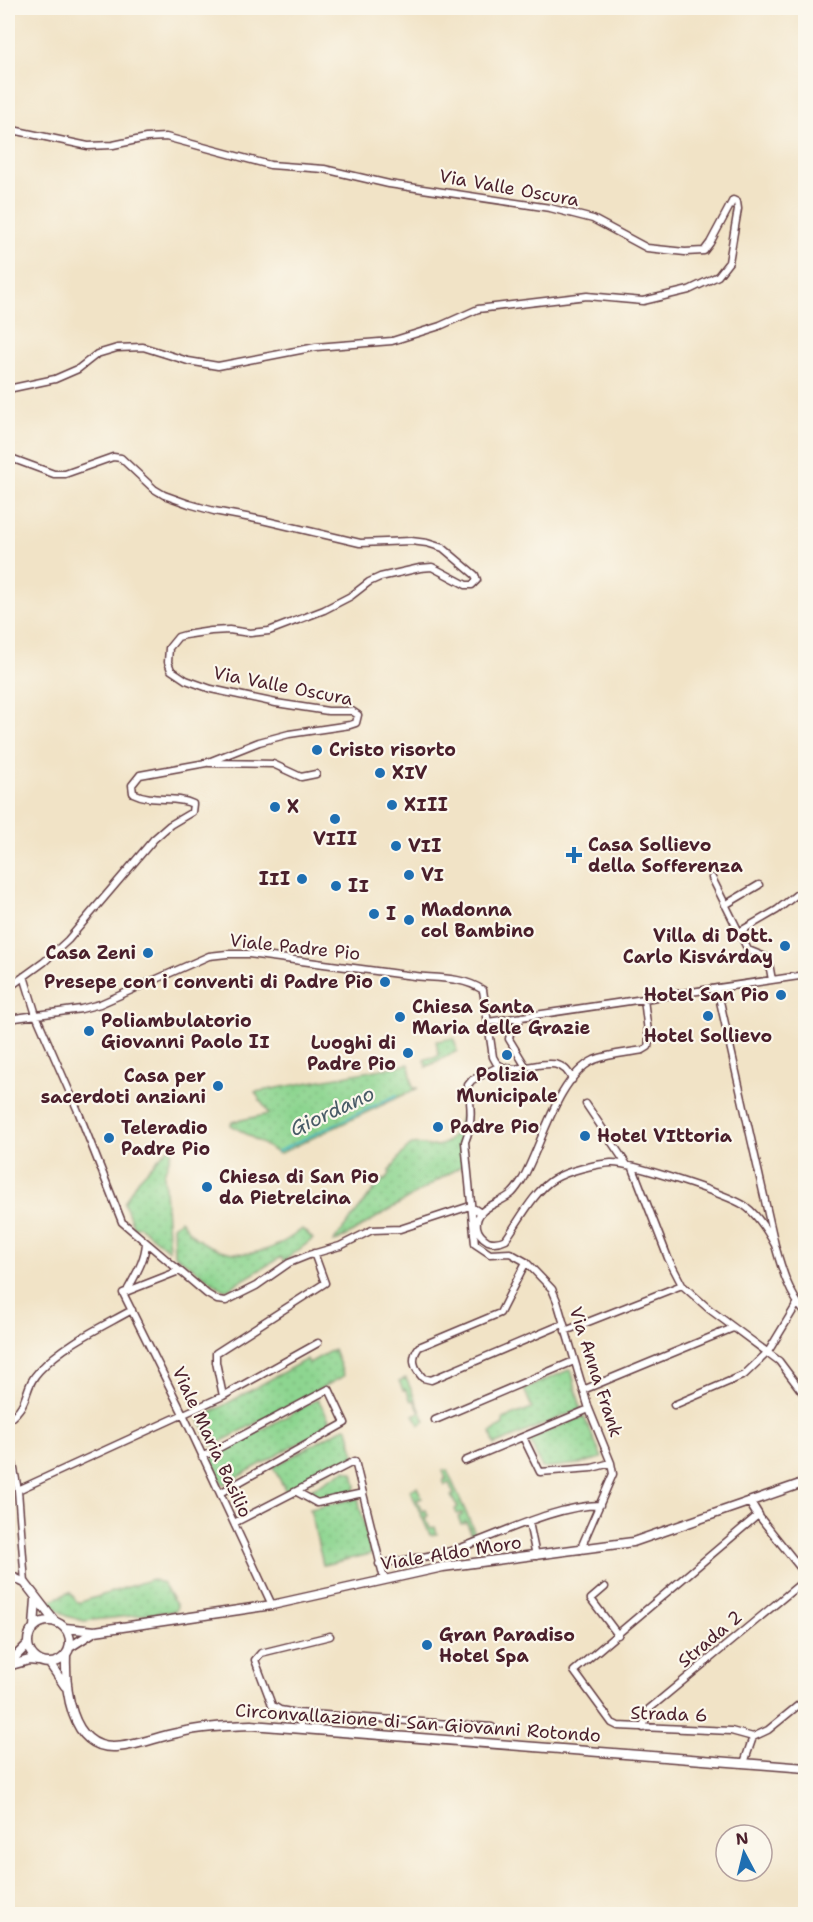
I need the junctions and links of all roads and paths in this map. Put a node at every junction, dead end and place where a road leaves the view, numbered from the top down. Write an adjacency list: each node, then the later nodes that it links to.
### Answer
1 (8, 129): 2 (street, Via Valle Oscura)
2 (8, 389)
3 (8, 457): 4 (street, Via Valle Oscura)
4 (206, 763): 5 (street); 12 (street, Via Valle Oscura)
5 (316, 774)
6 (712, 878): 9 (street)
7 (759, 885): 9 (street)
8 (806, 887): 10 (street)
9 (725, 906): 10 (street)
10 (739, 932): 13 (street)
11 (806, 975): 13 (street)
12 (24, 976): 14 (street, Via Valle Oscura); 17 (street)
13 (772, 980): 15 (street)
14 (8, 988)
15 (717, 988): 16 (street); 29 (street)
16 (644, 999): 18 (street); 23 (street)
17 (36, 1015): 19 (street, Viale Padre Pio); 20 (street, Viale Padre Pio); 28 (street)
18 (522, 1017): 20 (street); 22 (street)
19 (8, 1019)
20 (488, 1023): 21 (street)
21 (500, 1066): 22 (street); 26 (street)
22 (526, 1067): 23 (street)
23 (572, 1080): 27 (street)
24 (586, 1104): 25 (street)
25 (630, 1166): 27 (street); 29 (street); 33 (street)
26 (470, 1206): 27 (street); 30 (street); 31 (street, Via Anna Frank)
27 (481, 1213)
28 (146, 1243): 32 (street); 34 (street)
29 (776, 1245): 35 (street)
30 (314, 1253): 32 (street); 44 (street)
31 (526, 1262): 38 (street, Via Anna Frank); 38 (street)
32 (179, 1270): 34 (street)
33 (682, 1285): 38 (street); 39 (street)
34 (125, 1291): 36 (street, Viale Maria Basilio)
35 (797, 1304): 37 (street); 41 (street)
36 (132, 1310): 48 (street, Viale Maria Basilio); 49 (street)
37 (806, 1314)
38 (564, 1327): 42 (street, Via Anna Frank)
39 (733, 1328): 41 (street); 43 (street)
40 (318, 1343): 44 (street)
41 (768, 1352): 45 (street); 46 (street)
42 (574, 1361): 43 (street, Via Anna Frank); 50 (street)
43 (583, 1390): 47 (street, Via Anna Frank)
44 (223, 1396): 48 (street)
45 (806, 1396)
46 (674, 1405)
47 (589, 1409): 51 (street); 55 (street, Via Anna Frank)
48 (183, 1414): 53 (street, Viale Maria Basilio); 57 (street)
49 (8, 1420)
50 (435, 1420)
51 (523, 1437): 54 (street); 55 (street)
52 (8, 1438): 57 (street)
53 (202, 1457): 60 (street, Viale Maria Basilio); 60 (street)
54 (465, 1461)
55 (611, 1463): 62 (street, Via Anna Frank)
56 (806, 1482): 61 (main road, Viale Aldo Moro)
57 (18, 1490): 72 (street)
58 (297, 1492): 59 (street); 59 (street); 65 (street)
59 (363, 1492): 68 (street)
60 (220, 1493): 65 (street, Viale Maria Basilio)
61 (750, 1502): 63 (main road); 66 (main road, Viale Aldo Moro)
62 (600, 1504): 64 (street); 66 (street, Via Anna Frank)
63 (758, 1515): 70 (street); 80 (street)
64 (529, 1522): 67 (street); 68 (street)
65 (234, 1523): 75 (street, Viale Maria Basilio)
66 (580, 1550): 67 (main road, Viale Aldo Moro)
67 (536, 1556): 71 (main road, Viale Aldo Moro)
68 (379, 1564): 71 (street)
69 (8, 1575): 72 (main road)
70 (806, 1577): 93 (street, Strada 2)
71 (384, 1580): 75 (main road, Viale Aldo Moro)
72 (25, 1583): 74 (main road)
73 (606, 1587): 80 (street)
74 (36, 1599): 76 (main road); 77 (main road)
75 (272, 1605): 79 (main road, Viale Aldo Moro)
76 (55, 1622): 77 (main road); 78 (main road)
77 (34, 1627): 82 (main road)
78 (65, 1628): 79 (main road, Viale Aldo Moro); 83 (main road)
79 (94, 1630): 83 (main road, Viale Aldo Moro)
80 (618, 1635): 93 (street, Strada 6)
81 (330, 1636): 90 (street)
82 (28, 1644): 85 (main road); 87 (main road)
83 (70, 1647): 84 (main road)
84 (66, 1655): 86 (main road); 88 (main road, Circonvallazione di San Giovanni Rotondo)
85 (38, 1661): 86 (main road); 87 (main road)
86 (50, 1664): 88 (main road, Circonvallazione di San Giovanni Rotondo)
87 (8, 1665)
88 (66, 1688): 92 (main road, Circonvallazione di San Giovanni Rotondo)
89 (806, 1699): 94 (street)
90 (297, 1713): 91 (street); 92 (street)
91 (492, 1727)
92 (302, 1728): 95 (main road, Circonvallazione di San Giovanni Rotondo)
93 (643, 1728): 94 (street, Strada 6)
94 (753, 1737): 95 (street)
95 (744, 1763): 96 (main road, Circonvallazione di San Giovanni Rotondo)
96 (806, 1768)

